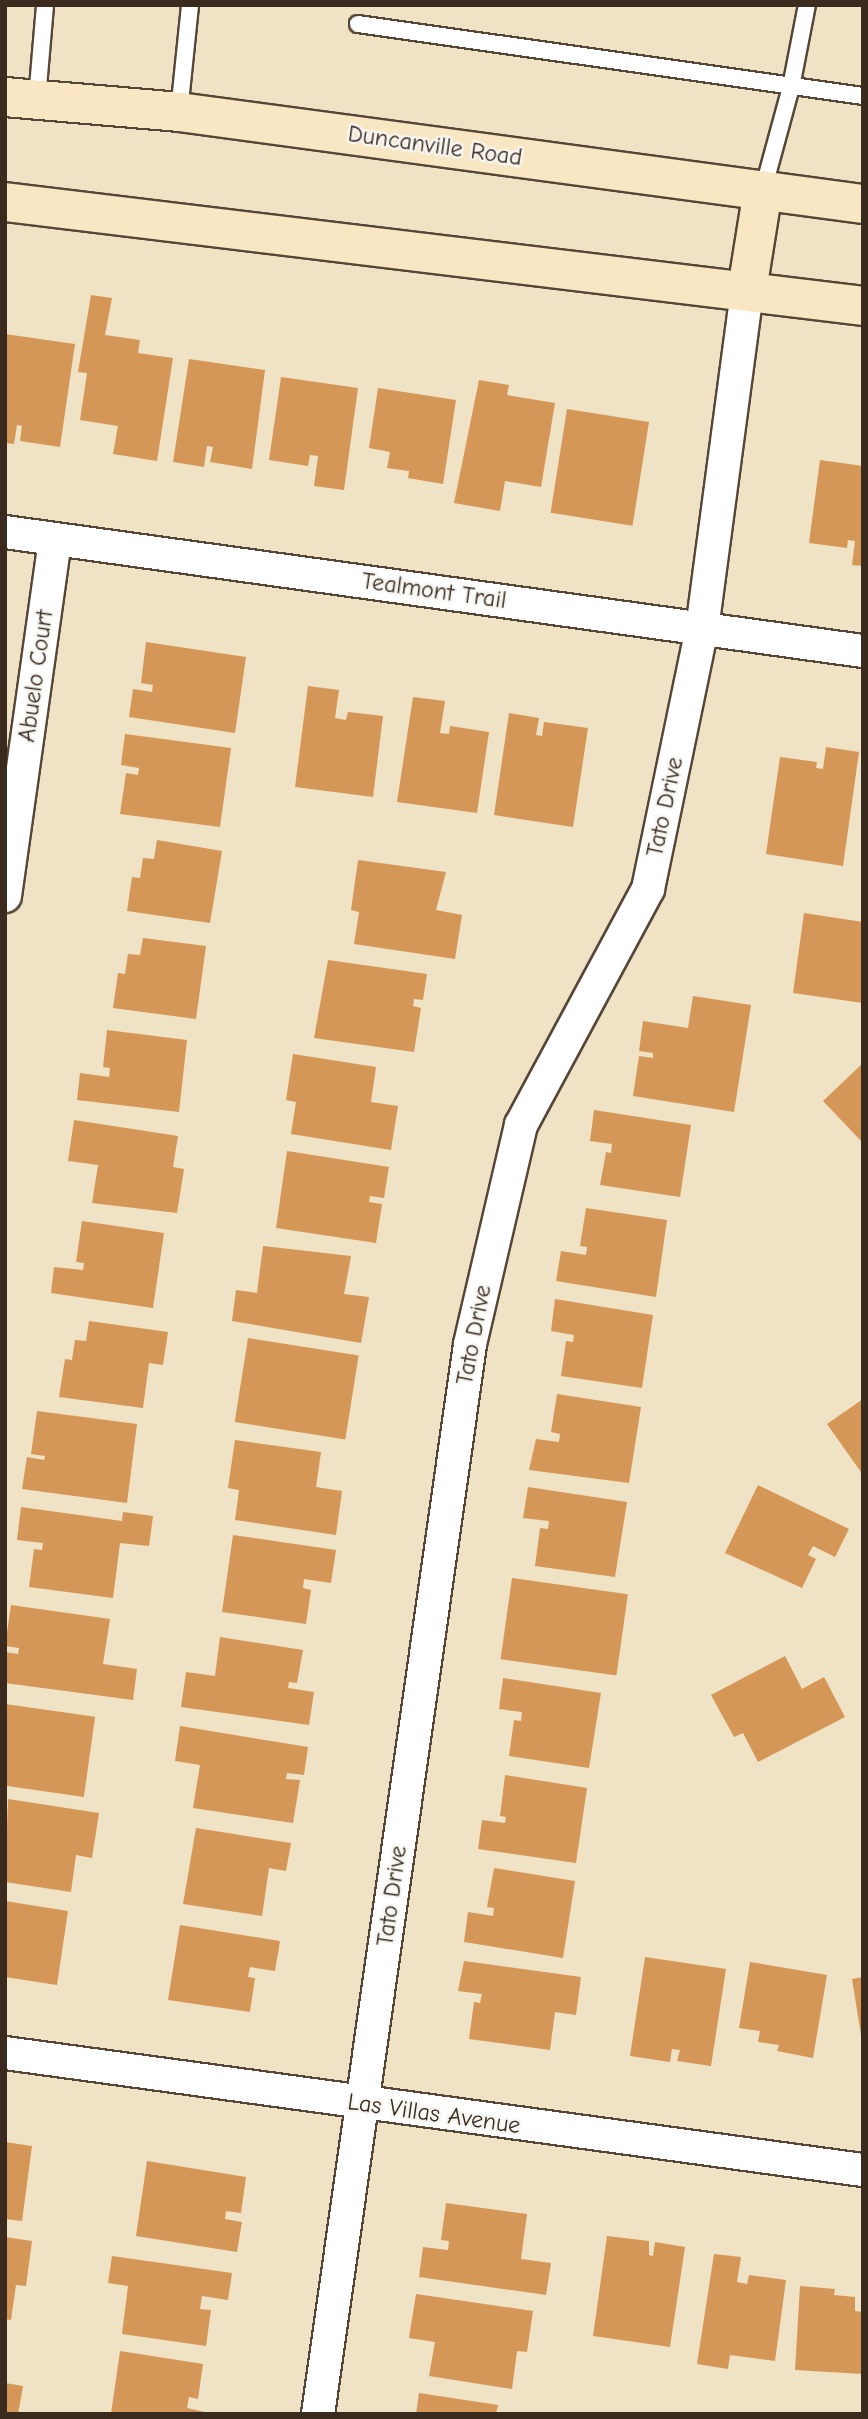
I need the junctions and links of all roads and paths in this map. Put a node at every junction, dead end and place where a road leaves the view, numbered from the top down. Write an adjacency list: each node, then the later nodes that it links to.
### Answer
1 (45, 5): 7 (lane)
2 (190, 5): 8 (lane)
3 (807, 5): 5 (lane)
4 (358, 24): 5 (lane)
5 (791, 87): 6 (lane); 9 (lane)
6 (863, 96)
7 (21, 98): 8 (main road, Duncanville Road)
8 (179, 112): 9 (main road, Duncanville Road)
9 (762, 190): 11 (main road, Duncanville Road); 12 (main road)
10 (5, 202): 12 (main road)
11 (863, 204)
12 (747, 290): 13 (main road); 16 (street, Tato Drive)
13 (863, 306)
14 (5, 532): 15 (street, Tealmont Trail)
15 (55, 539): 16 (street, Tealmont Trail); 18 (street, Abuelo Court)
16 (702, 629): 17 (street, Tealmont Trail); 20 (street, Tato Drive)
17 (863, 651)
18 (5, 896)
19 (5, 2053): 20 (street, Las Villas Avenue)
20 (363, 2104): 21 (street, Las Villas Avenue); 22 (street, Tato Drive)
21 (863, 2171)
22 (318, 2414)

